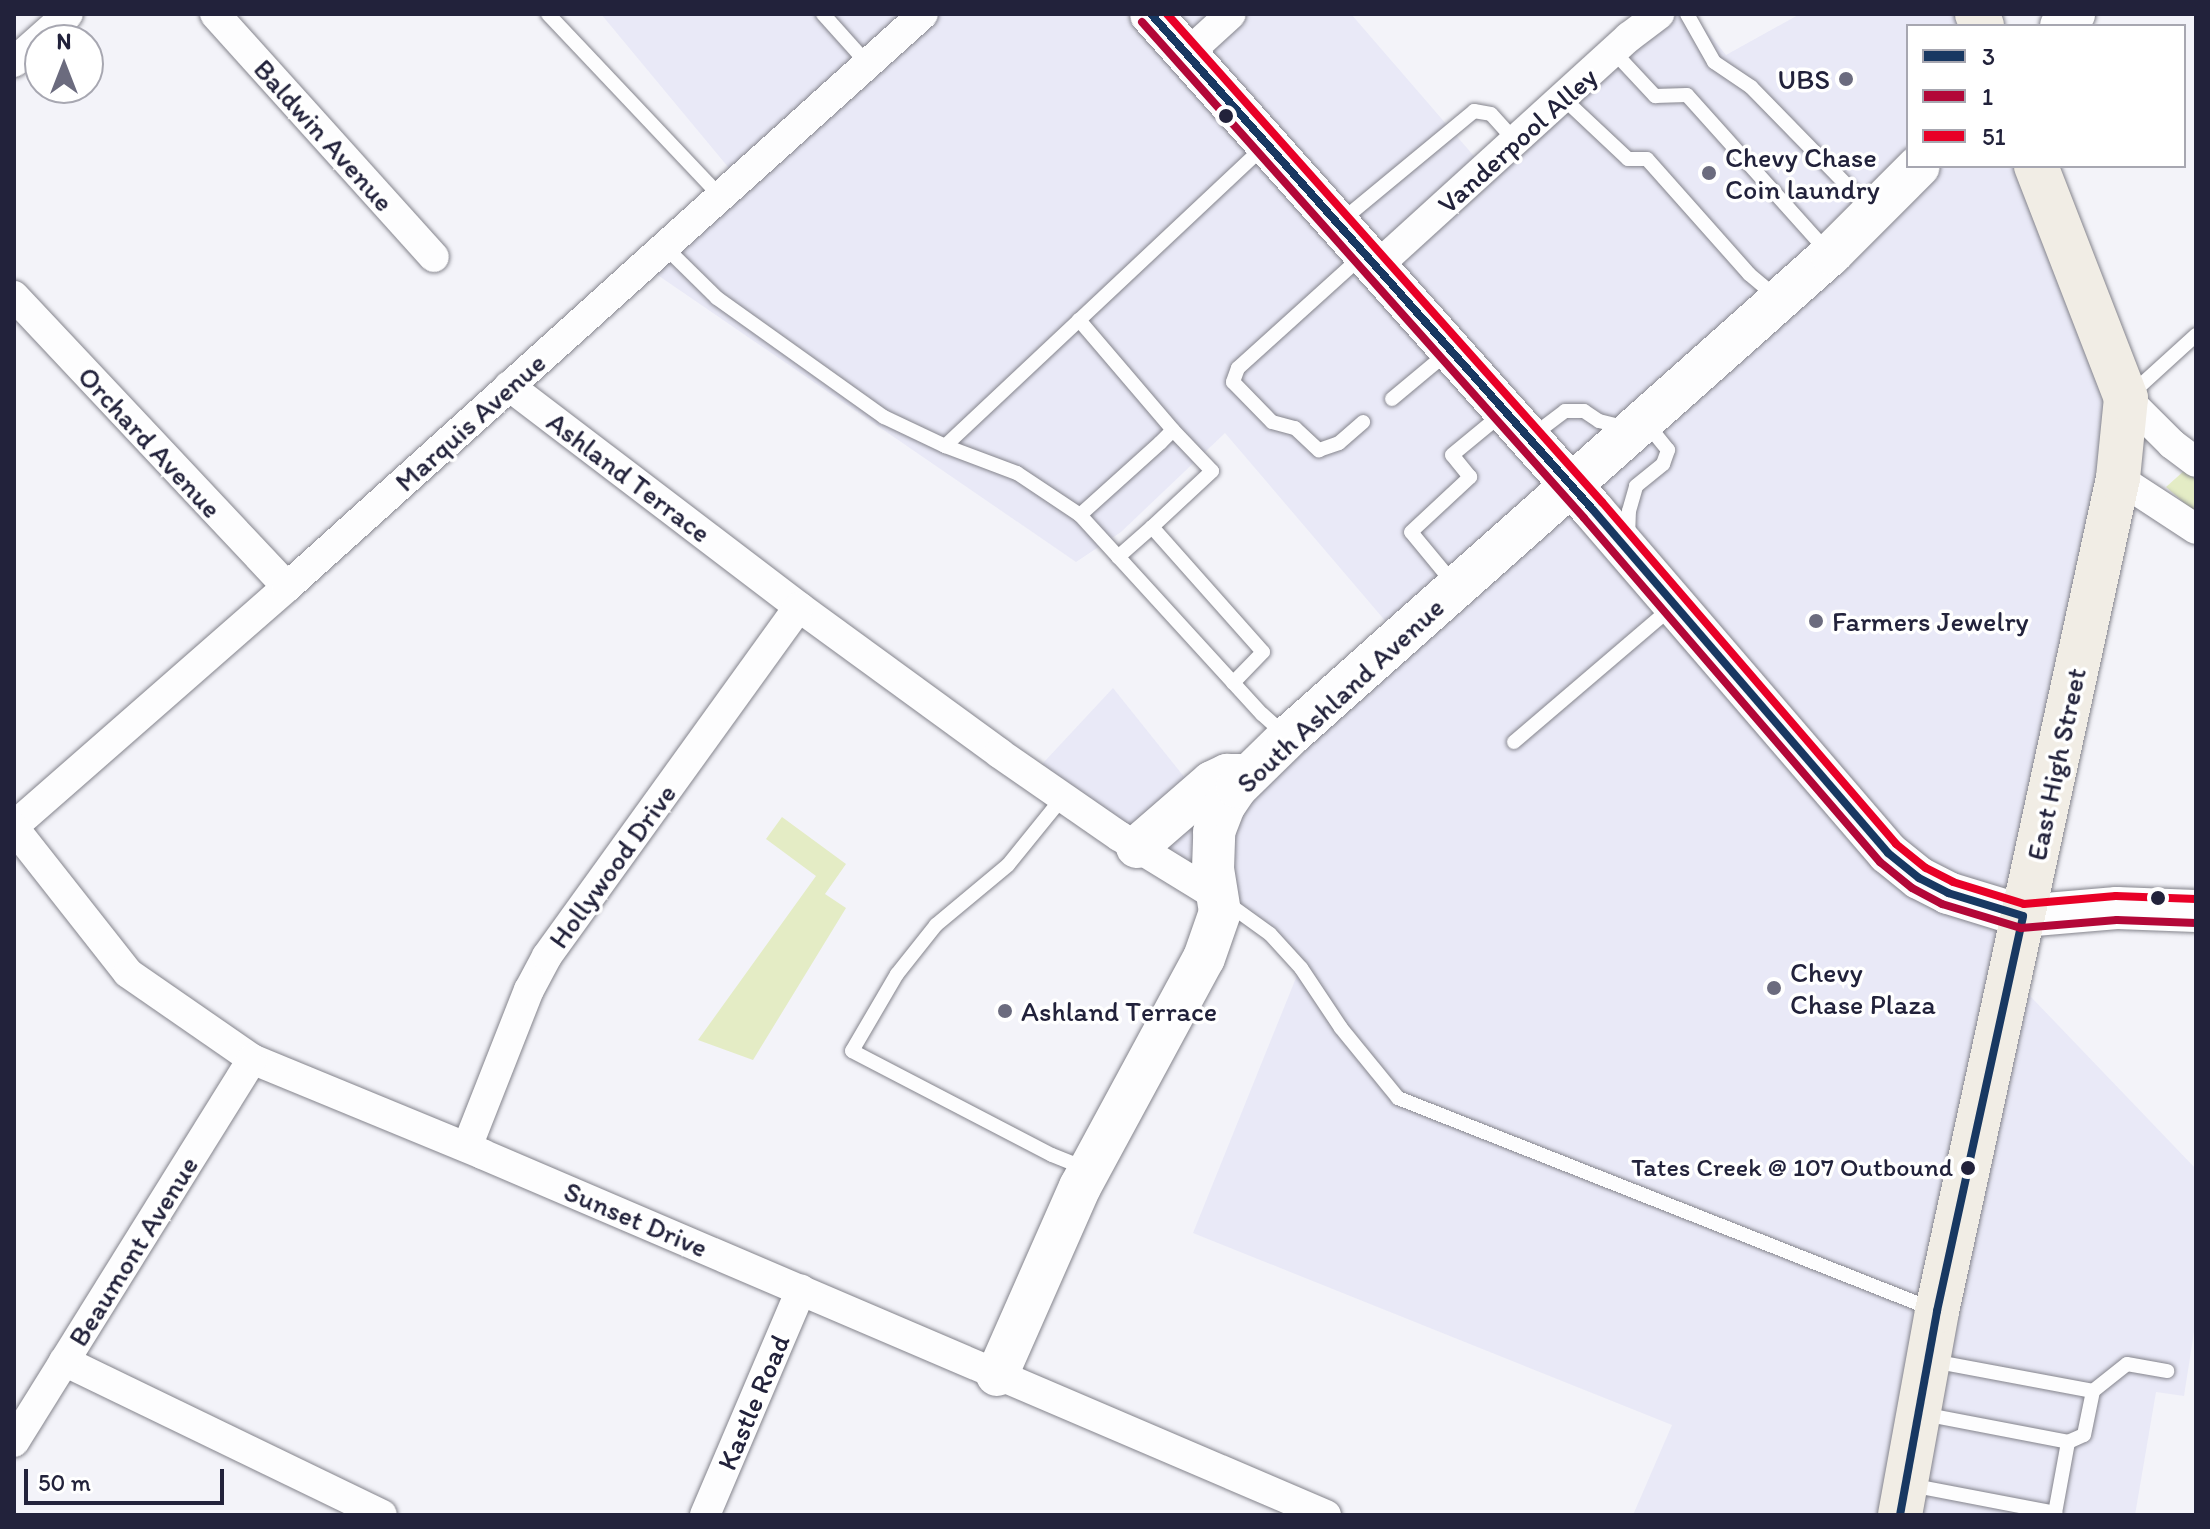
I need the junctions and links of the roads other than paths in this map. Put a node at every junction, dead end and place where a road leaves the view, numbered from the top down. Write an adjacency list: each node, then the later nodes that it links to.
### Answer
1 (68, 14): 12 (street)
2 (215, 14): 24 (street, Baldwin Avenue)
3 (548, 14): 19 (lane)
4 (823, 14): 13 (lane)
5 (923, 14): 13 (street, Marquis Avenue)
6 (1151, 14): 11 (street)
7 (1231, 14): 11 (street)
8 (1659, 14): 10 (street, Vanderpool Alley)
9 (1687, 14): 20 (lane)
10 (1613, 51): 14 (street, Vanderpool Alley); 23 (lane)
11 (1187, 54): 16 (street)
12 (14, 62)
13 (867, 63): 19 (street, Marquis Avenue)
14 (1563, 98): 15 (street, Vanderpool Alley); 26 (lane)
15 (1515, 141): 22 (street, Vanderpool Alley); 22 (lane)
16 (1268, 143): 22 (street); 27 (lane)
17 (1917, 168): 20 (street, South Ashland Avenue)
18 (2037, 168): 31 (main road, East High Street)
19 (720, 196): 21 (street, Marquis Avenue)
20 (1873, 212): 23 (street, South Ashland Avenue)
21 (664, 246): 30 (street, Marquis Avenue); 37 (lane)
22 (1359, 248): 29 (street); 33 (lane)
23 (1831, 254): 26 (street, South Ashland Avenue)
24 (434, 257)
25 (14, 296): 46 (street, Orchard Avenue)
26 (1779, 300): 35 (street, South Ashland Avenue)
27 (1079, 320): 36 (lane); 37 (lane)
28 (2196, 335): 31 (lane)
29 (1450, 350): 32 (lane); 34 (street)
30 (509, 386): 46 (street, Marquis Avenue); 49 (street, Ashland Terrace)
31 (2126, 398): 38 (street); 39 (main road, East High Street)
32 (1392, 399)
33 (1363, 422)
34 (1517, 425): 35 (lane); 40 (street); 47 (lane)
35 (1640, 426): 40 (street, South Ashland Avenue); 44 (lane)
36 (1173, 430): 41 (lane); 42 (lane)
37 (945, 446): 41 (lane)
38 (2196, 462)
39 (2118, 478): 43 (street); 59 (main road, East High Street)
40 (1573, 487): 44 (street); 47 (street, South Ashland Avenue)
41 (1080, 515): 45 (lane)
42 (1152, 527): 45 (lane); 50 (lane)
43 (2196, 529)
44 (1627, 549): 48 (street)
45 (1118, 557): 50 (lane)
46 (287, 587): 55 (street, Marquis Avenue)
47 (1457, 588): 51 (street, South Ashland Avenue)
48 (1676, 604): 52 (lane); 59 (street)
49 (799, 607): 54 (street, Ashland Terrace); 61 (street, Hollywood Drive)
50 (1233, 683): 51 (lane)
51 (1288, 737): 53 (street, South Ashland Avenue)
52 (1514, 742)
53 (1249, 775): 56 (street); 57 (street, South Ashland Avenue)
54 (1063, 797): 56 (street, Ashland Terrace); 62 (lane)
55 (14, 827): 60 (street, Sunset Drive)
56 (1137, 847): 57 (street, Ashland Terrace)
57 (1220, 898): 62 (street, South Ashland Avenue); 64 (lane)
58 (2196, 911): 59 (street)
59 (2023, 916): 64 (main road, East High Street)
60 (252, 1059): 61 (street, Sunset Drive); 65 (street, Beaumont Avenue)
61 (467, 1147): 63 (street, Sunset Drive)
62 (1089, 1170): 68 (street, South Ashland Avenue)
63 (801, 1290): 68 (street, Sunset Drive); 75 (street, Kastle Road)
64 (1937, 1311): 66 (main road, East High Street)
65 (64, 1361): 71 (street, Beaumont Avenue); 74 (street)
66 (1928, 1361): 69 (lane); 70 (main road, East High Street)
67 (2167, 1371): 69 (lane)
68 (997, 1375): 76 (street, Sunset Drive)
69 (2093, 1391): 72 (lane)
70 (1918, 1413): 72 (lane); 73 (main road, East High Street)
71 (14, 1442)
72 (2068, 1442): 73 (lane)
73 (1903, 1500)
74 (382, 1515)
75 (705, 1515)
76 (1326, 1515)

